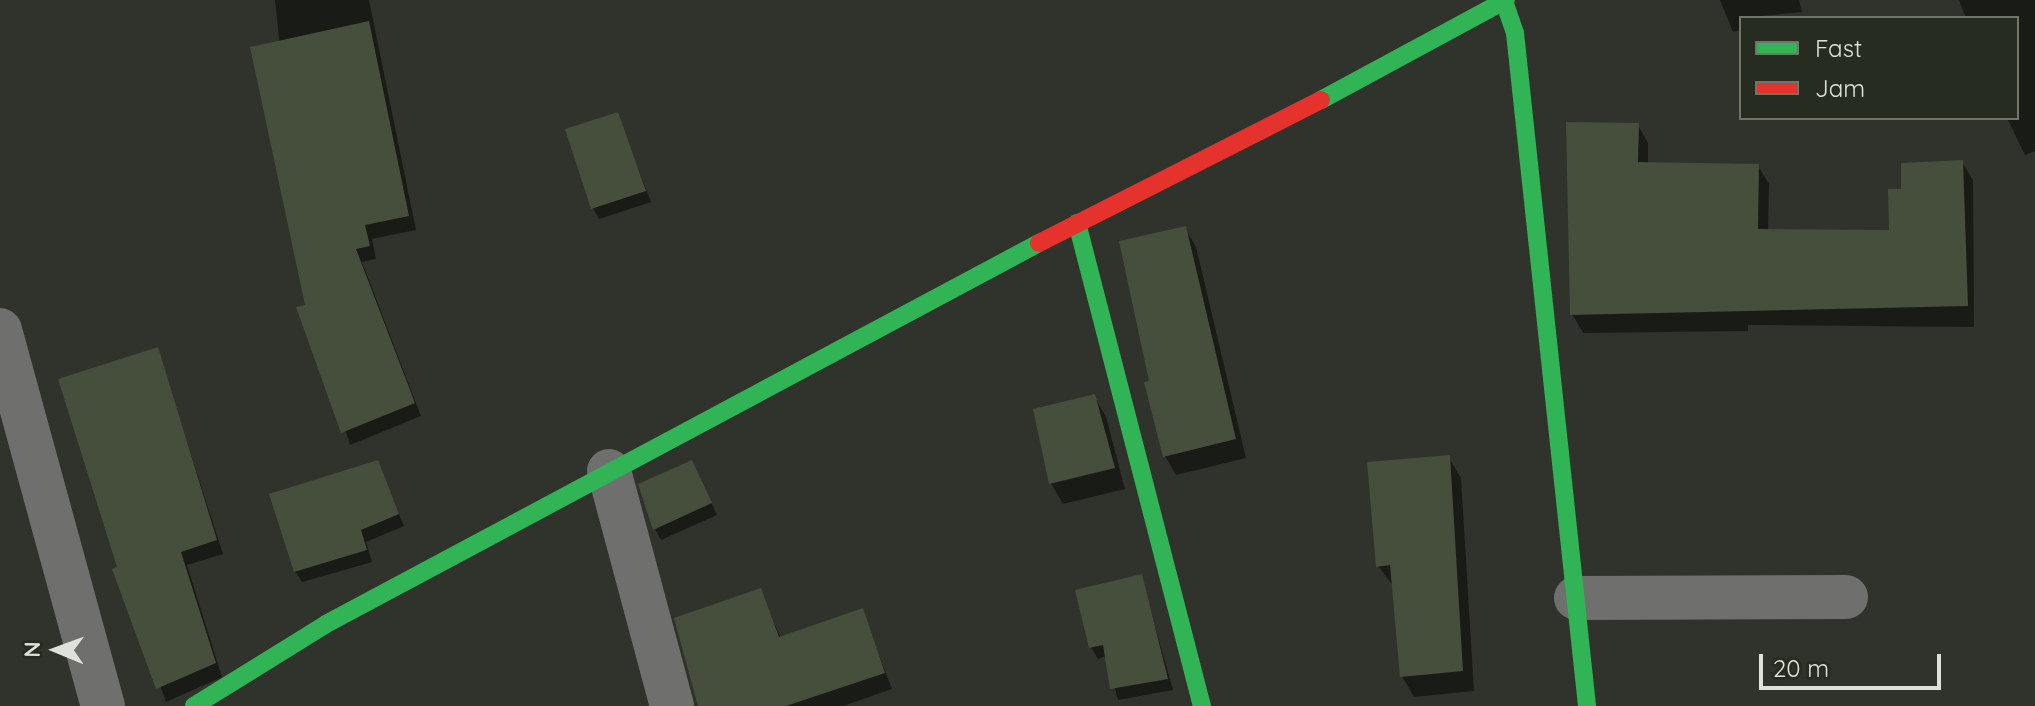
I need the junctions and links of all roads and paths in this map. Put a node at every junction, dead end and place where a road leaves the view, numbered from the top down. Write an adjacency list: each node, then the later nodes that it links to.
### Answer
1 (1505, 0): 2 (street); 6 (street)
2 (1077, 223): 4 (street); 10 (street)
3 (0, 330): 7 (street)
4 (609, 471): 8 (street); 9 (street)
5 (1846, 597): 6 (street)
6 (1576, 598): 11 (street)
7 (103, 706)
8 (194, 706)
9 (672, 706)
10 (1202, 706)
11 (1587, 706)

